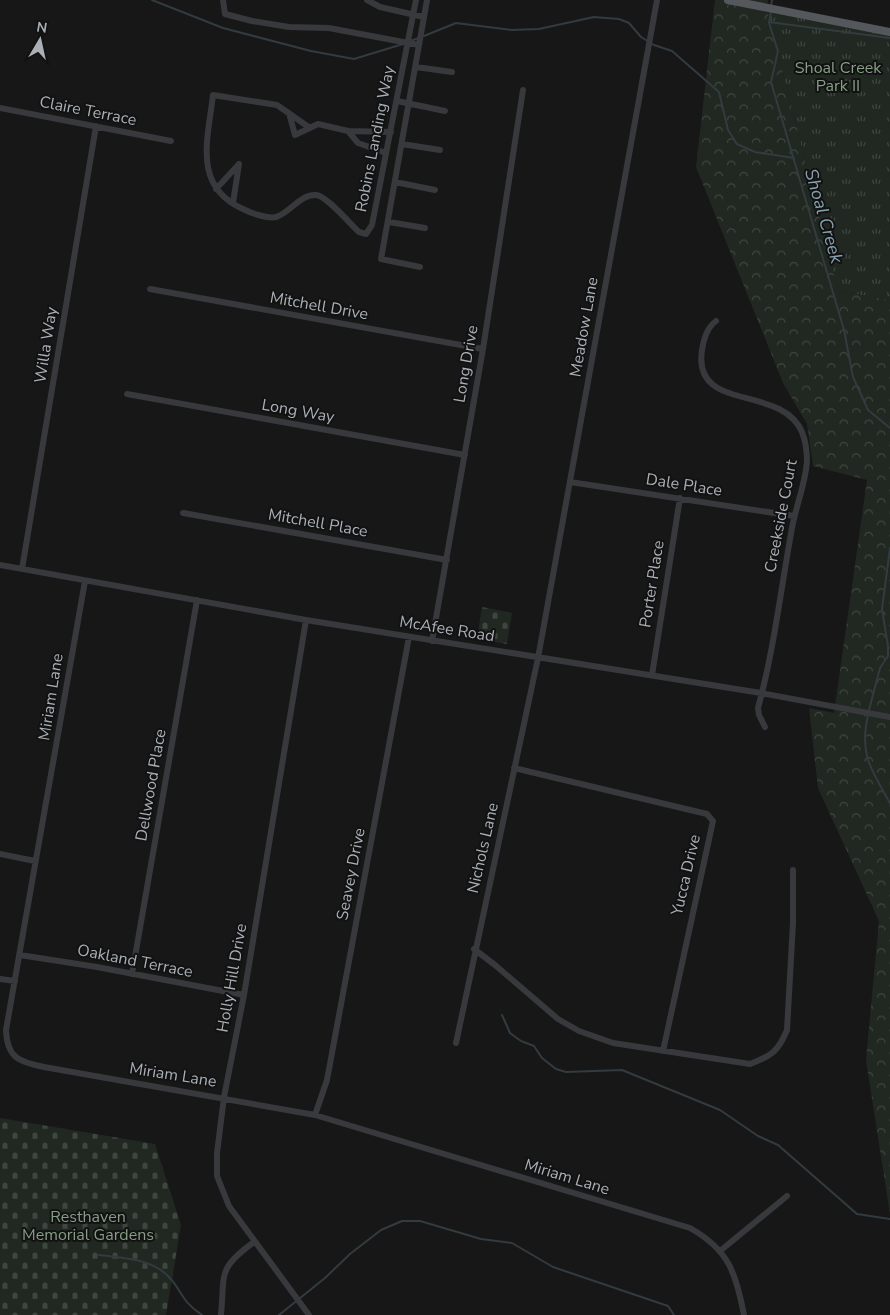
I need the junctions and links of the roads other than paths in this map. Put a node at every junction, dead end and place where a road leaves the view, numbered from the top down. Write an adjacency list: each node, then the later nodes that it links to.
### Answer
1 (223, 0): 10 (street)
2 (366, 0): 7 (street)
3 (416, 0): 7 (street, Robins Landing Way)
4 (427, 0): 8 (street, Robins Landing Way)
5 (657, 0): 44 (street, Meadow Lane)
6 (728, 0): 9 (main road)
7 (413, 14): 8 (street); 10 (street, Robins Landing Way)
8 (424, 17): 11 (street, Robins Landing Way)
9 (890, 32)
10 (408, 44): 11 (street); 14 (street, Robins Landing Way)
11 (420, 45): 12 (street, Robins Landing Way)
12 (416, 67): 13 (street); 15 (street, Robins Landing Way)
13 (452, 72)
14 (402, 74): 15 (street); 17 (street, Robins Landing Way)
15 (414, 76): 18 (street, Robins Landing Way)
16 (523, 90): 41 (street, Long Drive)
17 (397, 101): 18 (street); 22 (street, Robins Landing Way)
18 (409, 104): 20 (street); 23 (street, Robins Landing Way)
19 (0, 108): 24 (street, Claire Terrace)
20 (446, 111)
21 (288, 113): 25 (street); 25 (street); 33 (street, Robins Landing Way)
22 (393, 123): 23 (street); 27 (street, Robins Landing Way)
23 (405, 125): 29 (street, Robins Landing Way)
24 (96, 126): 28 (street, Claire Terrace); 50 (street, Willa Way)
25 (310, 128): 26 (street)
26 (348, 131): 27 (street); 31 (street)
27 (391, 132): 31 (street, Robins Landing Way)
28 (171, 141)
29 (402, 144): 30 (street); 32 (street, Robins Landing Way)
30 (440, 150)
31 (386, 154): 35 (street, Robins Landing Way)
32 (395, 182): 34 (street); 36 (street, Robins Landing Way)
33 (216, 188): 35 (street, Robins Landing Way); 35 (street)
34 (435, 190)
35 (232, 203)
36 (388, 222): 37 (street); 38 (street, Robins Landing Way)
37 (425, 228)
38 (420, 267)
39 (150, 289): 41 (street, Mitchell Drive)
40 (716, 321): 47 (street, Creekside Court)
41 (483, 349): 43 (street, Long Drive)
42 (127, 394): 43 (street, Long Way)
43 (464, 454): 48 (street, Long Drive)
44 (570, 482): 45 (street, Dale Place); 56 (street, Meadow Lane)
45 (680, 498): 47 (street, Dale Place); 57 (street, Porter Place)
46 (183, 512): 48 (street, Mitchell Place)
47 (794, 516): 58 (street, Creekside Court)
48 (447, 560): 55 (street, Long Drive)
49 (0, 566): 50 (street, McAfee Road)
50 (22, 569): 51 (street, McAfee Road)
51 (85, 580): 52 (street, McAfee Road); 63 (street, Miriam Lane)
52 (197, 600): 53 (street, McAfee Road); 67 (street, Dellwood Place)
53 (306, 620): 54 (street, McAfee Road); 70 (street, Holly Hill Drive)
54 (409, 637): 55 (street, McAfee Road); 74 (street, Seavey Drive)
55 (432, 641): 56 (street, McAfee Road)
56 (538, 658): 57 (street, McAfee Road); 61 (street, Nichols Lane)
57 (652, 675): 58 (street, McAfee Road)
58 (761, 693): 59 (street, McAfee Road); 60 (street, Creekside Court)
59 (890, 717)
60 (765, 727)
61 (514, 768): 65 (street, Nichols Lane); 72 (street, Yucca Drive)
62 (0, 854): 63 (street)
63 (35, 861): 66 (street, Miriam Lane)
64 (793, 870): 72 (street)
65 (474, 950): 71 (street, Nichols Lane); 72 (street)
66 (20, 955): 67 (street, Oakland Terrace); 69 (street, Miriam Lane)
67 (132, 974): 70 (street, Oakland Terrace)
68 (0, 979): 69 (street)
69 (15, 981): 73 (street, Miriam Lane)
70 (244, 996): 73 (street, Holly Hill Drive)
71 (456, 1043)
72 (663, 1051)
73 (224, 1097): 74 (street, Miriam Lane); 76 (street, Holly Hill Drive)
74 (315, 1115): 77 (street, Miriam Lane)
75 (787, 1196): 77 (street)
76 (254, 1242): 78 (street); 79 (street, Holly Hill Drive)
77 (720, 1251): 80 (street, Miriam Lane)
78 (221, 1315)
79 (310, 1315)
80 (744, 1315)

